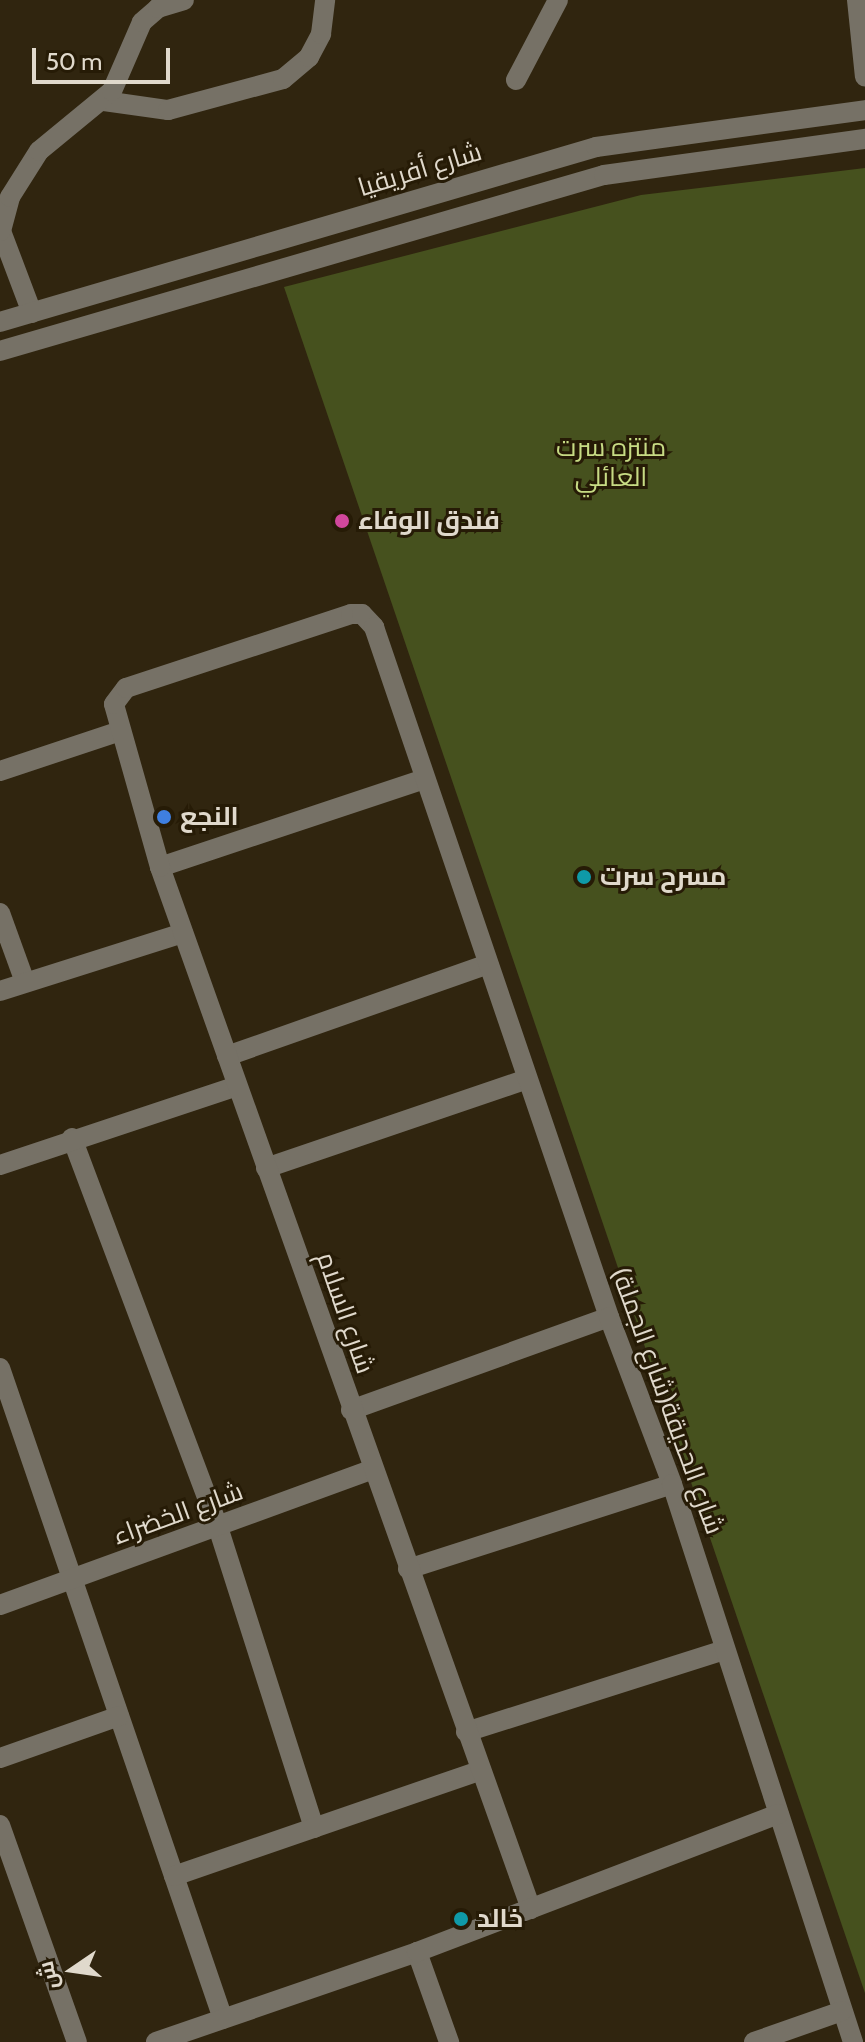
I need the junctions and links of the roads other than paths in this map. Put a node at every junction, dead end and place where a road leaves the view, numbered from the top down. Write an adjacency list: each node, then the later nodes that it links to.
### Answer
1 (184, 0): 7 (street)
2 (325, 0): 7 (street)
3 (558, 0): 6 (street)
4 (857, 0): 5 (street)
5 (865, 77)
6 (516, 80)
7 (104, 101): 10 (street)
8 (865, 110): 10 (street, شارع أفريقيا)
9 (865, 139): 12 (street, شارع أفريقيا)
10 (32, 313): 11 (street, شارع أفريقيا)
11 (0, 322)
12 (0, 351)
13 (120, 731): 14 (street); 15 (street, شارع السلام); 16 (street, شارع السلام)
14 (0, 771)
15 (424, 779): 16 (street); 19 (street, شارع الحديقة(شارع الجملة))
16 (160, 867): 18 (street, شارع السلام)
17 (0, 913): 20 (street)
18 (183, 933): 20 (street); 22 (street, شارع السلام)
19 (488, 964): 22 (street); 23 (street, شارع الحديقة(شارع الجملة))
20 (25, 982): 21 (street)
21 (0, 991)
22 (227, 1056): 24 (street, شارع السلام)
23 (527, 1079): 27 (street); 28 (street, شارع الحديقة(شارع الجملة))
24 (237, 1086): 25 (street); 27 (street, شارع السلام)
25 (72, 1138): 26 (street); 35 (street)
26 (0, 1165)
27 (266, 1168): 30 (street, شارع السلام)
28 (609, 1317): 30 (street); 34 (street, شارع الحديقة(شارع الجملة))
29 (0, 1368): 31 (street)
30 (351, 1410): 33 (street, شارع السلام)
31 (21, 1428): 32 (street); 37 (street)
32 (0, 1435)
33 (373, 1469): 35 (street, شارع الخضراء); 36 (street, شارع السلام)
34 (672, 1484): 36 (street); 39 (street, شارع الحديقة(شارع الجملة))
35 (218, 1527): 37 (street, شارع الخضراء); 46 (street)
36 (408, 1569): 41 (street, شارع السلام)
37 (76, 1579): 38 (street, شارع الخضراء); 40 (street)
38 (0, 1605)
39 (724, 1650): 41 (street); 44 (street, شارع الحديقة(شارع الجملة))
40 (119, 1716): 42 (street); 47 (street)
41 (466, 1732): 43 (street, شارع السلام)
42 (0, 1758)
43 (479, 1771): 46 (street); 48 (street, شارع السلام)
44 (779, 1814): 48 (street); 50 (street, شارع الحديقة(شارع الجملة))
45 (0, 1825): 52 (street)
46 (314, 1828): 47 (street)
47 (174, 1876): 51 (street)
48 (531, 1909): 49 (street)
49 (417, 1952): 51 (street); 54 (street)
50 (842, 2011): 55 (street); 56 (street, شارع الحديقة(شارع الجملة))
51 (223, 2019): 53 (street)
52 (77, 2042)
53 (156, 2042)
54 (449, 2042)
55 (754, 2042)
56 (853, 2042)

